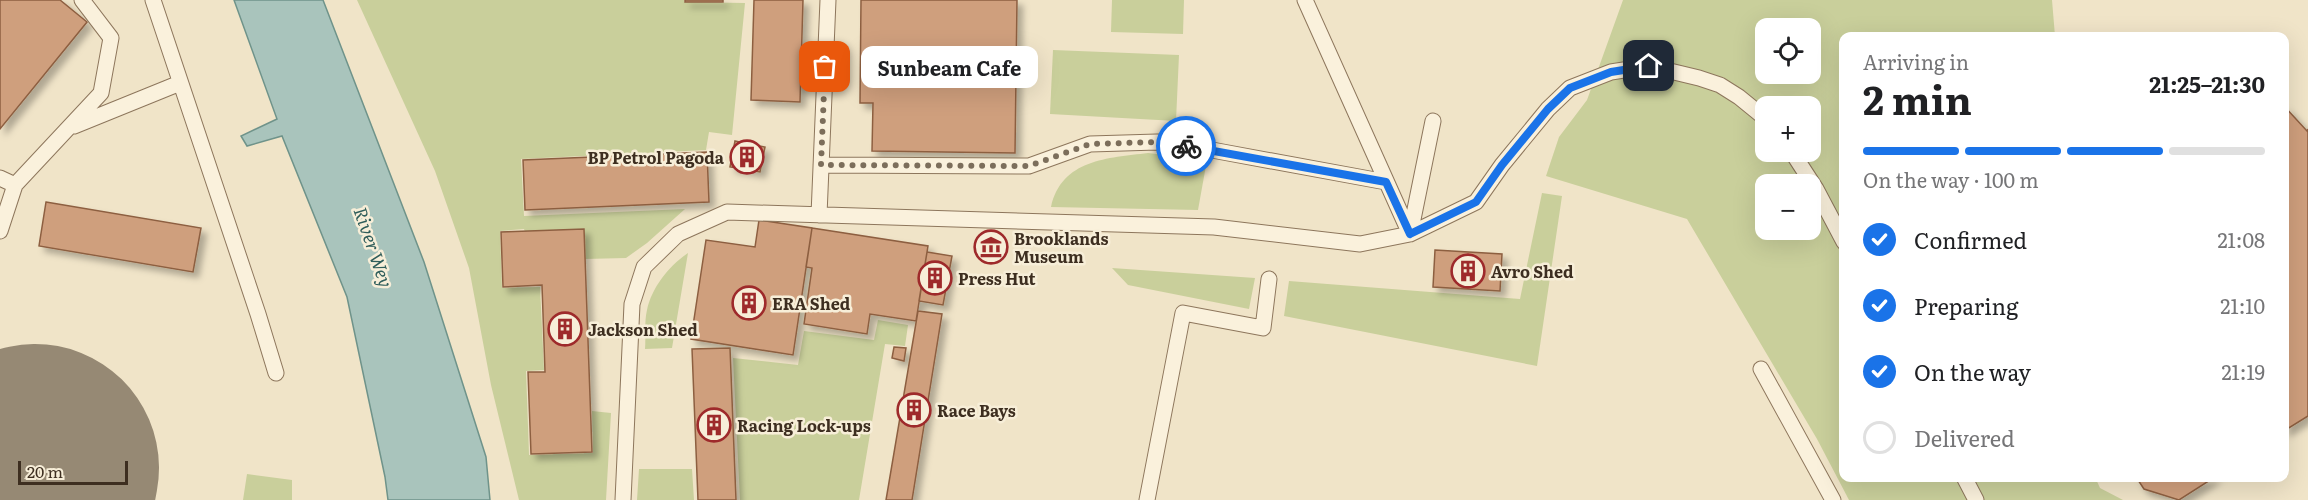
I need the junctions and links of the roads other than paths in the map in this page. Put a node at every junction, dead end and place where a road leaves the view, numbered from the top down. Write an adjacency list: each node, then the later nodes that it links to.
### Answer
1 (81, 0): 8 (lane)
2 (153, 0): 5 (lane)
3 (828, 0): 10 (lane)
4 (1305, 0): 12 (lane)
5 (180, 83): 8 (lane); 20 (lane)
6 (1755, 110): 17 (lane)
7 (1434, 121): 17 (lane)
8 (71, 127): 13 (lane)
9 (1798, 162): 16 (lane)
10 (821, 165): 12 (lane); 14 (lane)
11 (0, 178): 13 (lane)
12 (1386, 182): 17 (lane)
13 (15, 185): 15 (lane)
14 (819, 215): 17 (lane); 22 (lane)
15 (0, 231)
16 (1839, 233)
17 (1410, 234)
18 (1269, 279): 23 (lane)
19 (1761, 369): 24 (lane)
20 (276, 374)
21 (1967, 482): 25 (lane)
22 (623, 500)
23 (1147, 500)
24 (1833, 500)
25 (1976, 500)

